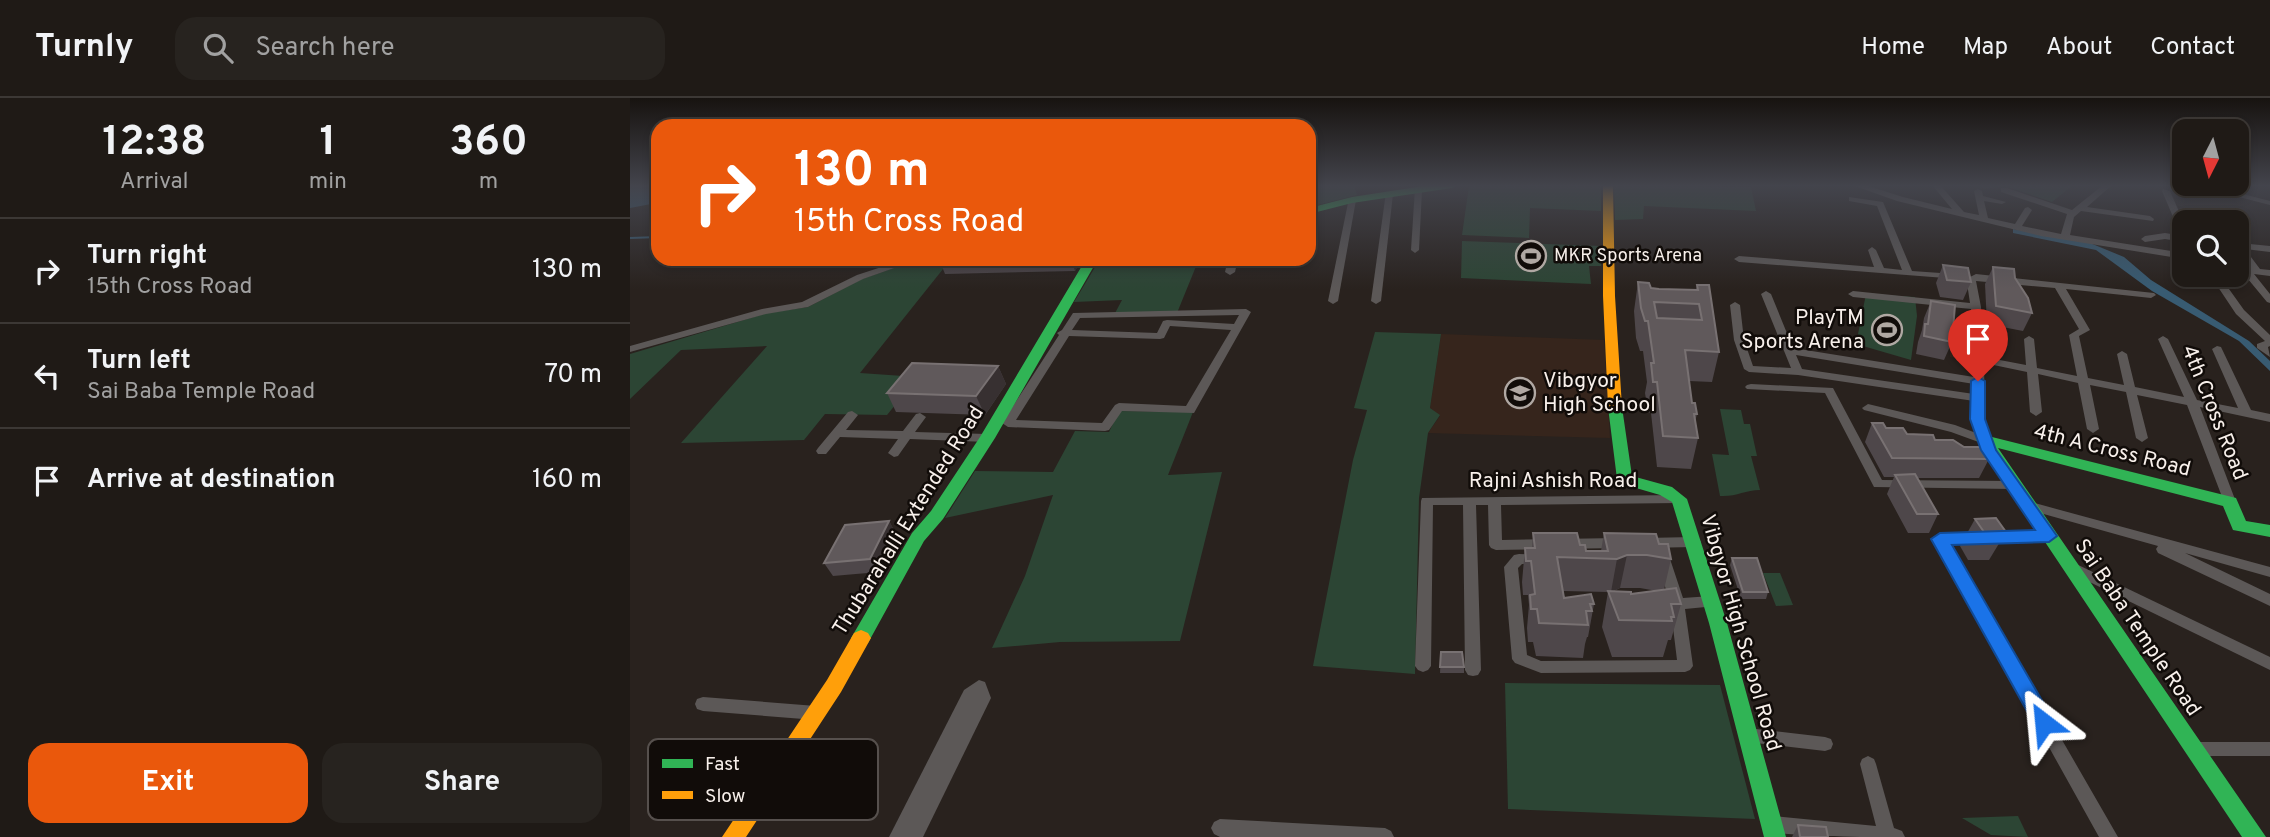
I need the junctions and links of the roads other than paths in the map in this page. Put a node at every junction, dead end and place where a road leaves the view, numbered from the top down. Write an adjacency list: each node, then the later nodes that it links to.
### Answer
1 (1348, 219): 36 (street)
2 (1386, 219): 35 (street)
3 (1417, 219): 15 (street)
4 (1609, 219): 75 (street, Vibgyor High School Road)
5 (1886, 219): 25 (street)
6 (2022, 219): 9 (street)
7 (2072, 219): 10 (street)
8 (1984, 220): 9 (street)
9 (2017, 228): 10 (street)
10 (2064, 237): 17 (street)
11 (2172, 237): 12 (street)
12 (2145, 239)
13 (2249, 246): 14 (street)
14 (2270, 249)
15 (1415, 250)
16 (1872, 250): 23 (street)
17 (2172, 254)
18 (1739, 258): 23 (street)
19 (894, 266): 45 (street)
20 (1088, 266): 40 (street, Thubarahalli Extended Road)
21 (1231, 266): 24 (street)
22 (2249, 270): 26 (street)
23 (1880, 271): 25 (street)
24 (1230, 272)
25 (1908, 273): 28 (street)
26 (2270, 273)
27 (2249, 274): 34 (street)
28 (1969, 280): 29 (street); 38 (street, Sai Baba Temple Road)
29 (2059, 286): 33 (street); 54 (street)
30 (2222, 287): 44 (street)
31 (1766, 294): 47 (street)
32 (1853, 294): 38 (street)
33 (2151, 295)
34 (2270, 299)
35 (1376, 301)
36 (1333, 302)
37 (1735, 305): 52 (street)
38 (1976, 307): 50 (street, Sai Baba Temple Road)
39 (1237, 327): 41 (street); 41 (street); 53 (street)
40 (1047, 333): 41 (street); 53 (street, Thubarahalli Extended Road)
41 (1066, 333): 53 (street)
42 (2029, 339): 51 (street)
43 (2163, 339): 59 (street, 4th Cross Road)
44 (2269, 342): 49 (street)
45 (630, 349)
46 (2217, 349): 62 (street)
47 (1792, 351): 52 (street); 55 (street)
48 (2122, 354): 57 (street)
49 (2270, 354)
50 (1978, 359): 51 (street); 55 (street, Sai Baba Temple Road)
51 (2031, 370): 54 (street); 61 (street)
52 (1798, 372): 58 (street)
53 (1031, 377): 69 (street, Thubarahalli Extended Road)
54 (2082, 380): 57 (street); 66 (street)
55 (1978, 381): 58 (street, Sai Baba Temple Road)
56 (1751, 387): 74 (street)
57 (2132, 390): 59 (street); 70 (street)
58 (1980, 398): 71 (street, Sai Baba Temple Road)
59 (2192, 402): 62 (street); 77 (street, 4th Cross Road)
60 (1868, 408): 71 (street)
61 (2036, 412)
62 (2246, 413): 65 (street)
63 (852, 415): 67 (street)
64 (920, 417): 68 (street)
65 (2270, 418)
66 (2093, 429)
67 (837, 433): 68 (street); 72 (street)
68 (907, 436): 69 (street); 73 (street)
69 (987, 438): 98 (street, Thubarahalli Extended Road)
70 (2142, 438)
71 (1984, 440): 74 (street, Sai Baba Temple Road); 77 (street, 4th A Cross Road)
72 (822, 451)
73 (894, 453)
74 (2012, 485): 80 (street, Sai Baba Temple Road)
75 (1679, 499): 76 (street, Rajni Ashish Road); 84 (street, Vibgyor High School Road)
76 (1494, 500): 78 (street, Rajni Ashish Road); 84 (street)
77 (2230, 502): 81 (street)
78 (1469, 503): 79 (street); 93 (street, Rajni Ashish Road); 95 (street)
79 (1449, 505)
80 (2027, 505): 82 (street); 83 (street, Sai Baba Temple Road)
81 (2270, 531)
82 (2133, 535): 88 (street); 89 (street)
83 (2049, 536): 87 (street, Sai Baba Temple Road); 115 (street)
84 (1693, 542): 90 (street, Vibgyor High School Road)
85 (1599, 550): 86 (street)
86 (1663, 557): 91 (street); 94 (street)
87 (2070, 566): 92 (street); 102 (street, Sai Baba Temple Road)
88 (2270, 572)
89 (2270, 600)
90 (1711, 602): 91 (street); 99 (street, Vibgyor High School Road)
91 (1677, 604): 94 (street)
92 (2269, 664)
93 (1423, 666)
94 (1685, 666): 96 (street)
95 (1473, 670)
96 (1622, 673)
97 (703, 704): 98 (street)
98 (816, 713): 100 (street, Thubarahalli Extended Road)
99 (1747, 735): 101 (street); 108 (street, Vibgyor High School Road)
100 (798, 739)
101 (1825, 744)
102 (2194, 749): 103 (street); 116 (street, Sai Baba Temple Road)
103 (2270, 749)
104 (1868, 764): 109 (street)
105 (924, 803): 105 (street); 111 (street); 112 (street)
106 (744, 820): 110 (street, Thubarahalli Extended Road)
107 (1220, 828): 113 (street)
108 (1773, 831): 109 (street)
109 (1887, 836): 114 (street)
110 (733, 837)
111 (898, 837)
112 (914, 837)
113 (1385, 837)
114 (1896, 837)
115 (2109, 837)
116 (2255, 837)

